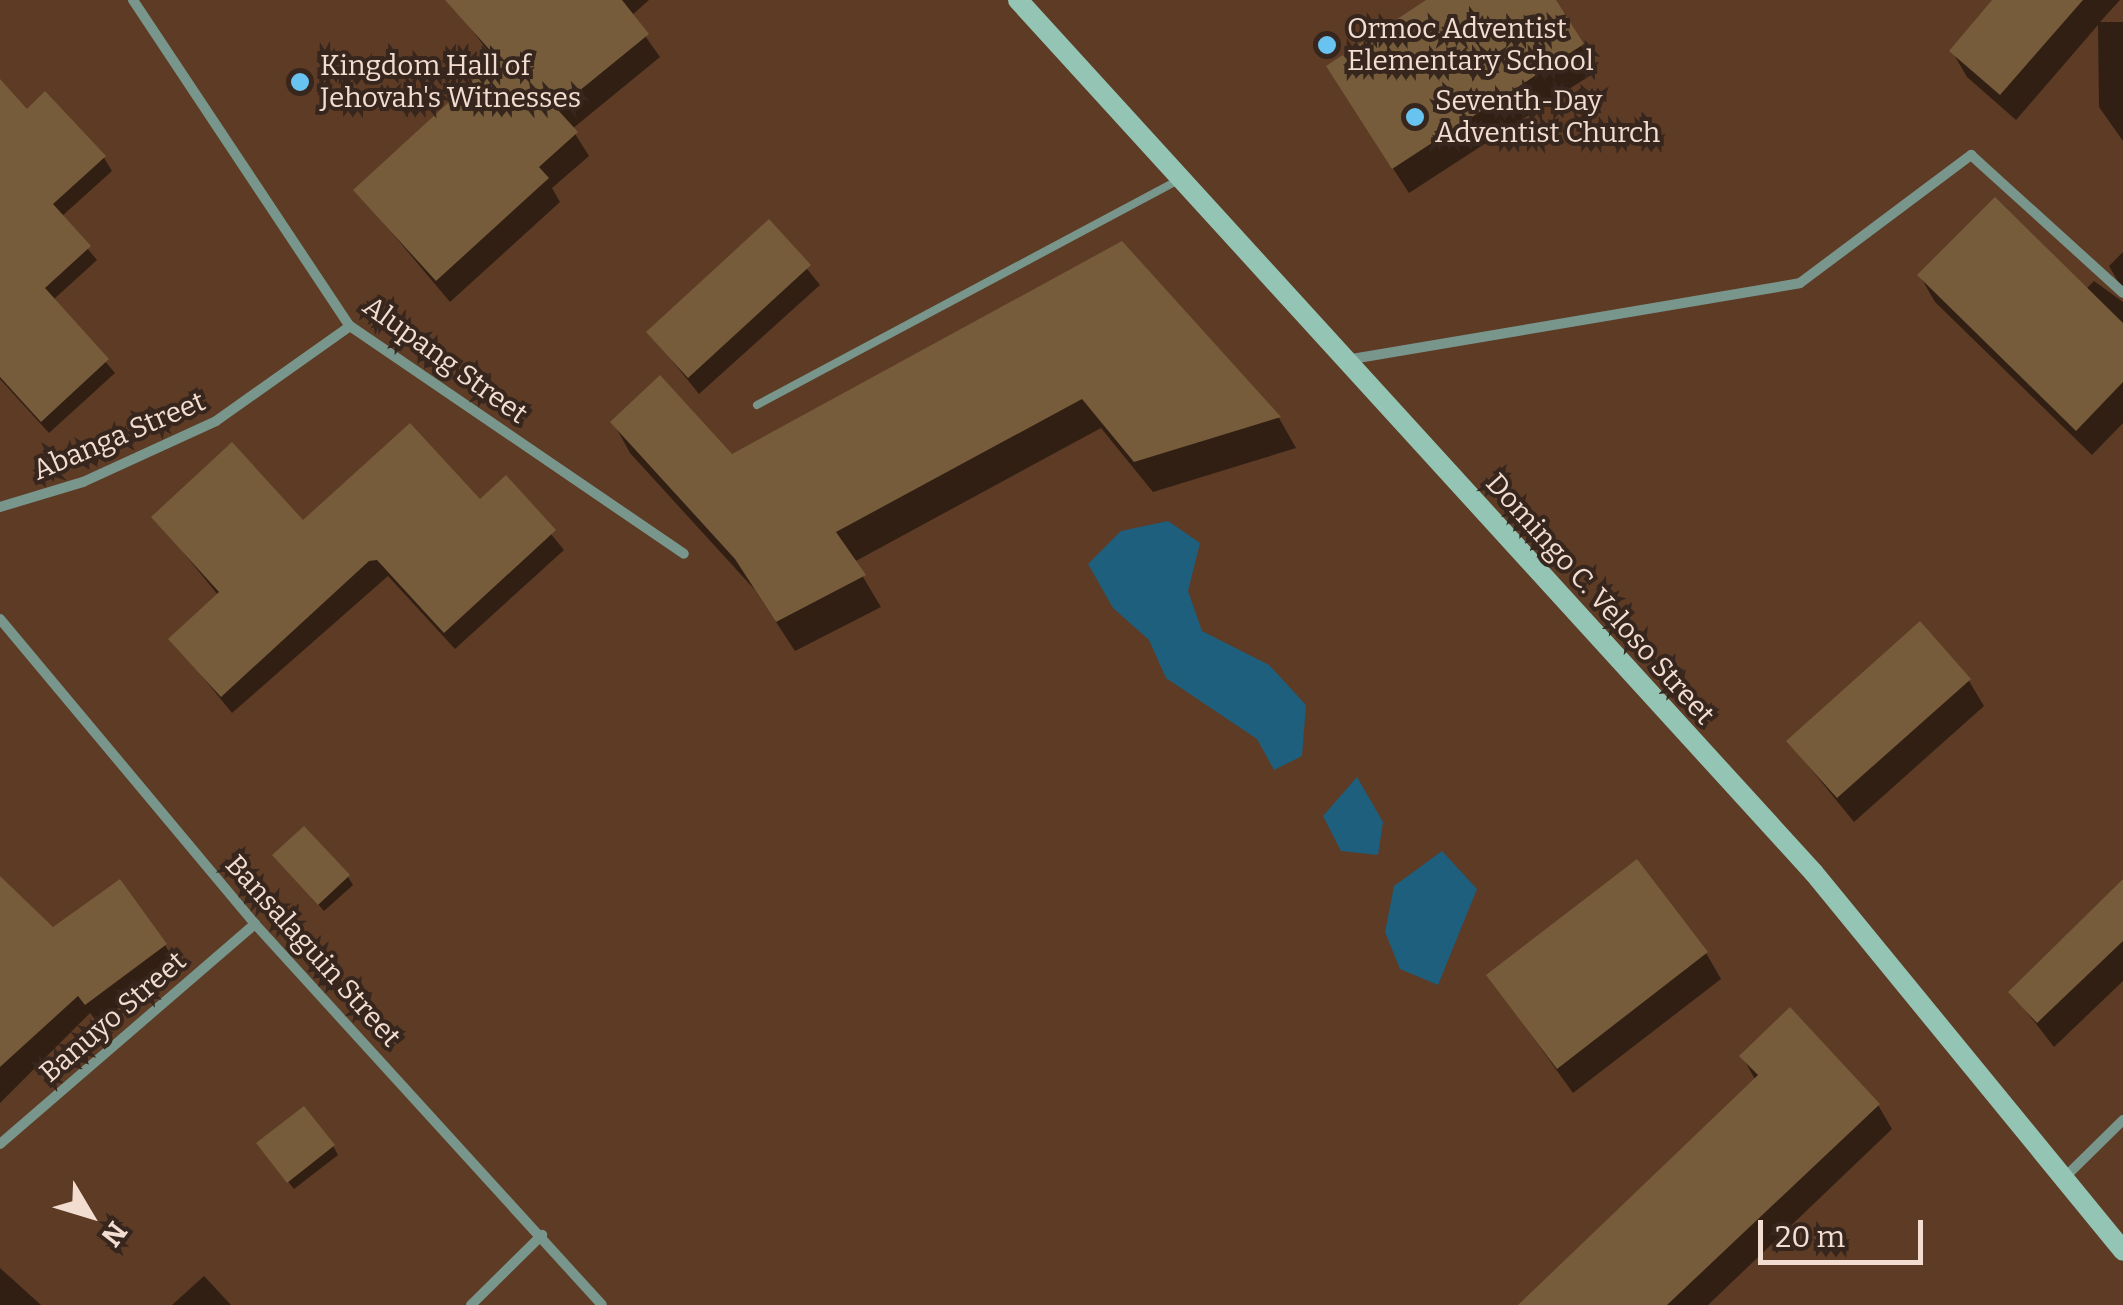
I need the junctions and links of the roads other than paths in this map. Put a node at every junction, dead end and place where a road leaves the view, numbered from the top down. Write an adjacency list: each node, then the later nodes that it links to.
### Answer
1 (134, 0): 5 (street, Alupang Street)
2 (1018, 0): 3 (main road, Domingo C. Veloso Street)
3 (1181, 179): 6 (main road, Domingo C. Veloso Street); 7 (lane)
4 (2123, 293): 6 (street)
5 (350, 326): 8 (street, Abanga Street); 9 (street, Alupang Street)
6 (1345, 360): 14 (main road, Domingo C. Veloso Street)
7 (758, 406)
8 (0, 508)
9 (684, 554)
10 (0, 619): 11 (street, Bansalaguin Street)
11 (255, 924): 13 (street, Banuyo Street); 15 (street, Bansalaguin Street)
12 (2123, 1120): 14 (street)
13 (0, 1144)
14 (2060, 1182): 16 (main road, Domingo C. Veloso Street)
15 (542, 1234): 17 (street); 18 (street, Bansalaguin Street)
16 (2123, 1251)
17 (470, 1305)
18 (602, 1305)

